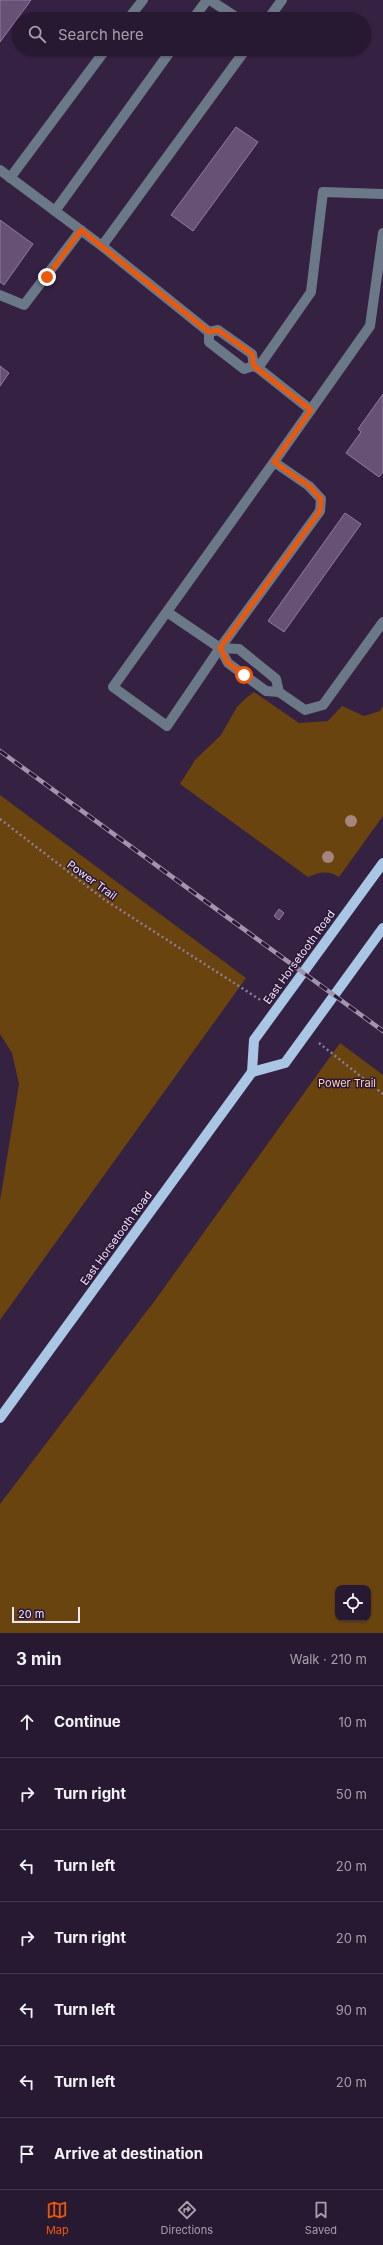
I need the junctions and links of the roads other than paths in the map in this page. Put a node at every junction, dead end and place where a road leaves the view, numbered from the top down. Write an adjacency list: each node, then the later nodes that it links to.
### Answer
1 (143, 0): 4 (lane)
2 (209, 0): 5 (lane); 6 (lane)
3 (282, 0): 7 (lane)
4 (134, 12)
5 (199, 12)
6 (228, 12)
7 (273, 12)
8 (101, 56): 12 (lane)
9 (167, 56): 14 (lane)
10 (241, 56): 17 (lane)
11 (0, 170): 12 (lane)
12 (10, 178): 14 (lane)
13 (383, 194): 20 (lane)
14 (56, 211): 15 (lane)
15 (81, 230): 17 (lane); 18 (lane)
16 (383, 233): 21 (lane)
17 (102, 246): 19 (lane)
18 (0, 295)
19 (209, 332): 20 (lane); 20 (lane)
20 (256, 367): 21 (lane)
21 (311, 410): 22 (lane)
22 (274, 462): 23 (lane); 25 (lane)
23 (166, 612): 25 (lane); 25 (lane)
24 (383, 622): 26 (lane)
25 (220, 648): 26 (lane); 26 (lane)
26 (279, 692)
27 (383, 863): 29 (main road, East Horsetooth Road)
28 (383, 928): 29 (main road)
29 (252, 1072): 30 (main road, East Horsetooth Road)
30 (0, 1418)

